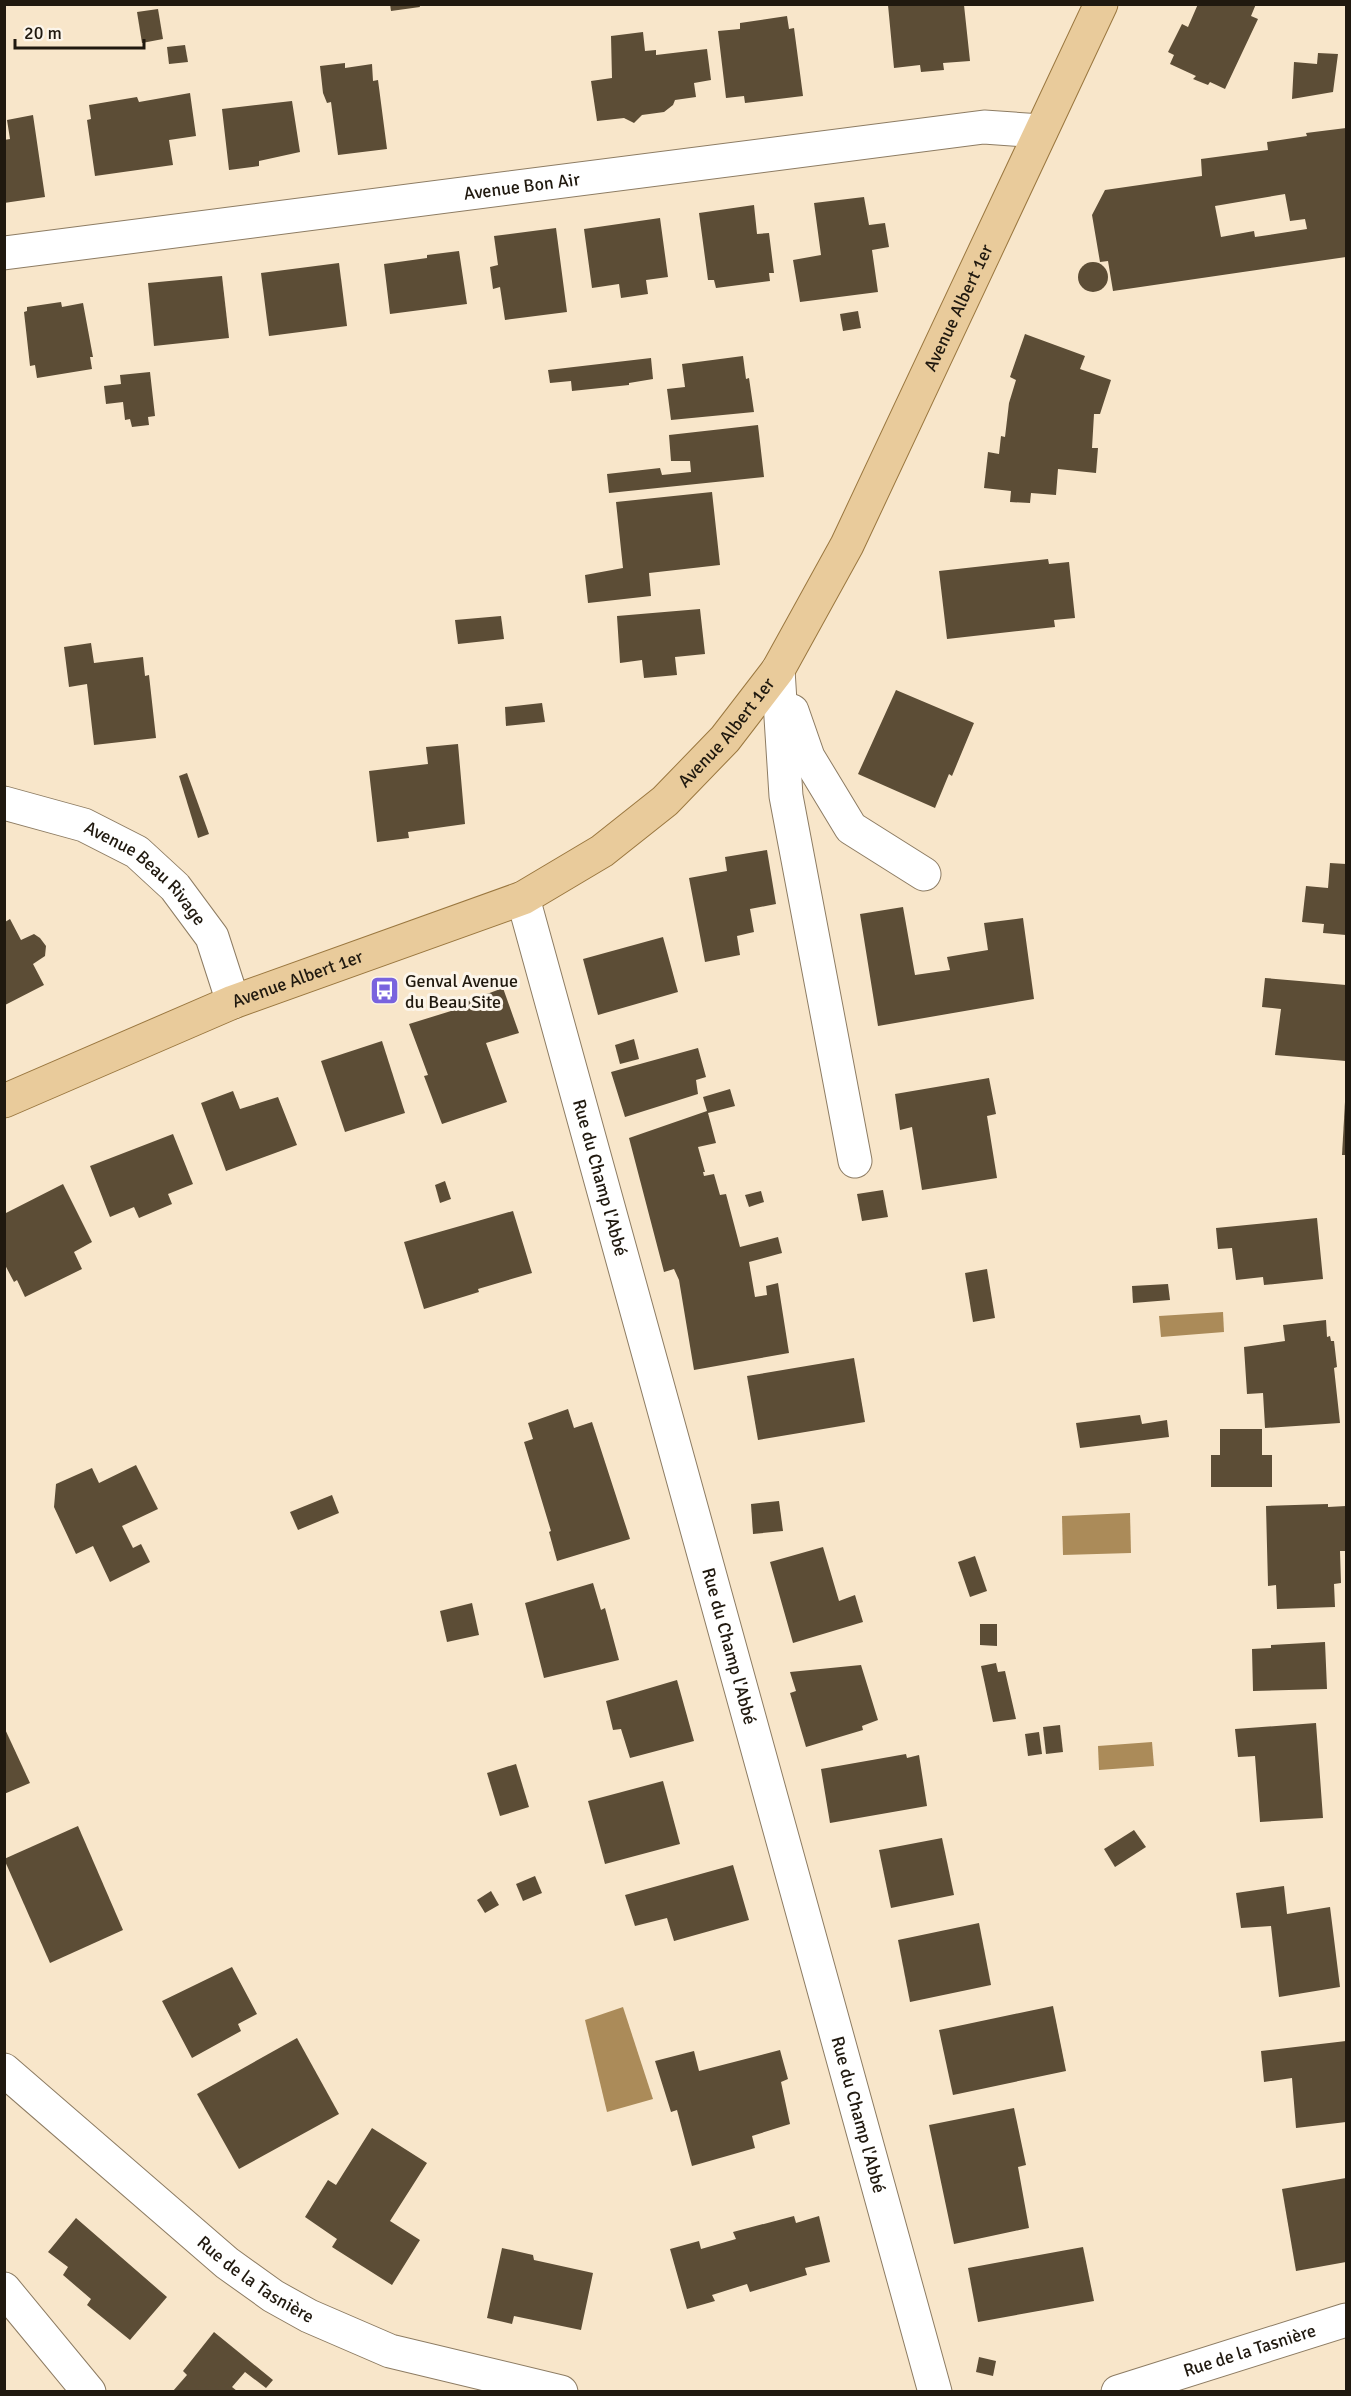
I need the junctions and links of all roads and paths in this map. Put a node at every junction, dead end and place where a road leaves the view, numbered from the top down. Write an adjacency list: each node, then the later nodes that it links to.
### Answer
1 (1101, 4): 2 (main road, Avenue Albert 1er)
2 (1041, 131): 3 (street, Avenue Bon Air); 4 (main road, Avenue Albert 1er)
3 (4, 253)
4 (778, 670): 6 (street); 7 (main road, Avenue Albert 1er); 10 (street)
5 (4, 803): 8 (street, Avenue Beau Rivage)
6 (924, 874)
7 (523, 898): 8 (main road, Avenue Albert 1er); 16 (street, Rue du Champ l'Abbé)
8 (233, 1002): 9 (main road, Avenue Albert 1er)
9 (4, 1101)
10 (855, 1161)
11 (4, 2070): 15 (street, Rue de la Tasnière)
12 (4, 2289): 14 (street)
13 (1347, 2320): 17 (street, Rue de la Tasnière)
14 (89, 2391)
15 (561, 2391)
16 (935, 2391)
17 (1118, 2391)

